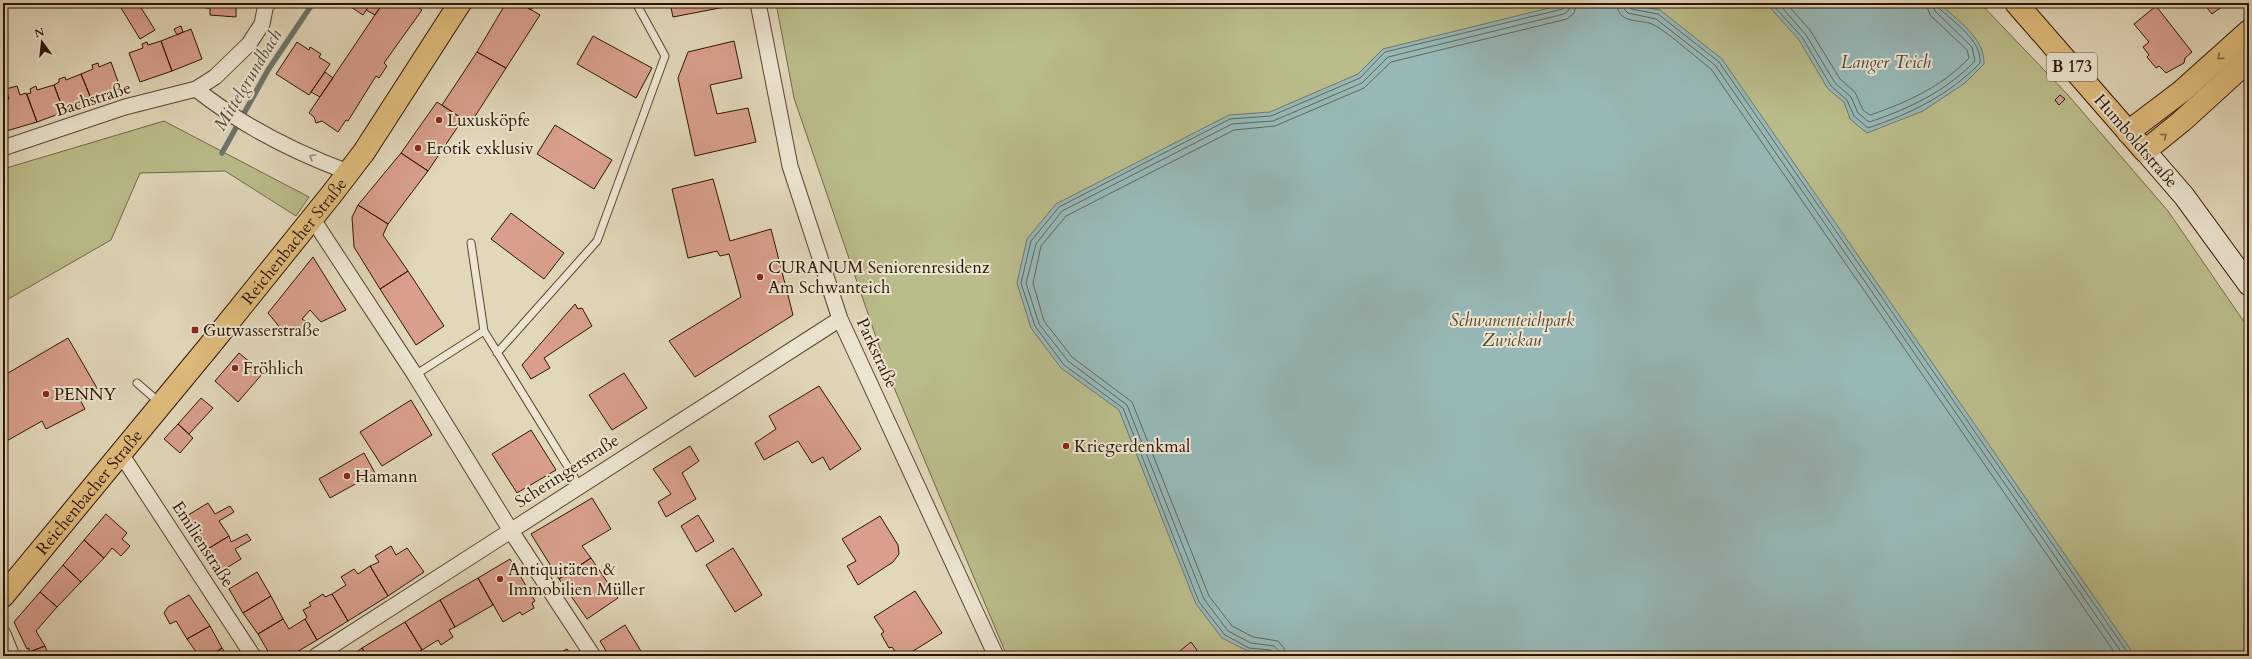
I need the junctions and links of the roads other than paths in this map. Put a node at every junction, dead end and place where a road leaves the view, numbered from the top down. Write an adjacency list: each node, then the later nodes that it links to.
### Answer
1 (267, 3): 8 (street, Bachstraße)
2 (460, 3): 12 (main road, Reichenbacher Straße)
3 (636, 3): 18 (lane)
4 (758, 3): 16 (street, Parkstraße)
5 (2016, 3): 9 (main road, Humboldtstraße / B 173)
6 (2249, 32): 9 (main road, one-way to 9)
7 (2249, 60): 11 (main road, one-way to 7)
8 (196, 88): 10 (street, Bachstraße); 12 (street, one-way to 8)
9 (2128, 132): 11 (main road, Humboldtstraße / B 173)
10 (3, 148)
11 (2145, 151): 15 (main road, Humboldtstraße)
12 (348, 172): 13 (main road, Reichenbacher Straße)
13 (312, 218): 19 (street); 21 (main road, Reichenbacher Straße)
14 (471, 243): 17 (lane)
15 (2249, 285)
16 (840, 319): 23 (street, Scheringerstraße); 31 (street, Parkstraße)
17 (484, 331): 18 (lane); 19 (lane)
18 (497, 353): 23 (lane)
19 (415, 375): 24 (street)
20 (137, 382): 21 (lane)
21 (161, 404): 22 (main road, Reichenbacher Straße)
22 (120, 454): 25 (main road, Reichenbacher Straße); 28 (street, Emilienstraße)
23 (579, 485): 24 (street, Scheringerstraße)
24 (511, 531): 29 (street, Scheringerstraße); 30 (street)
25 (3, 596)
26 (3, 634): 27 (street)
27 (12, 656)
28 (253, 656)
29 (316, 656)
30 (593, 656)
31 (996, 656)

